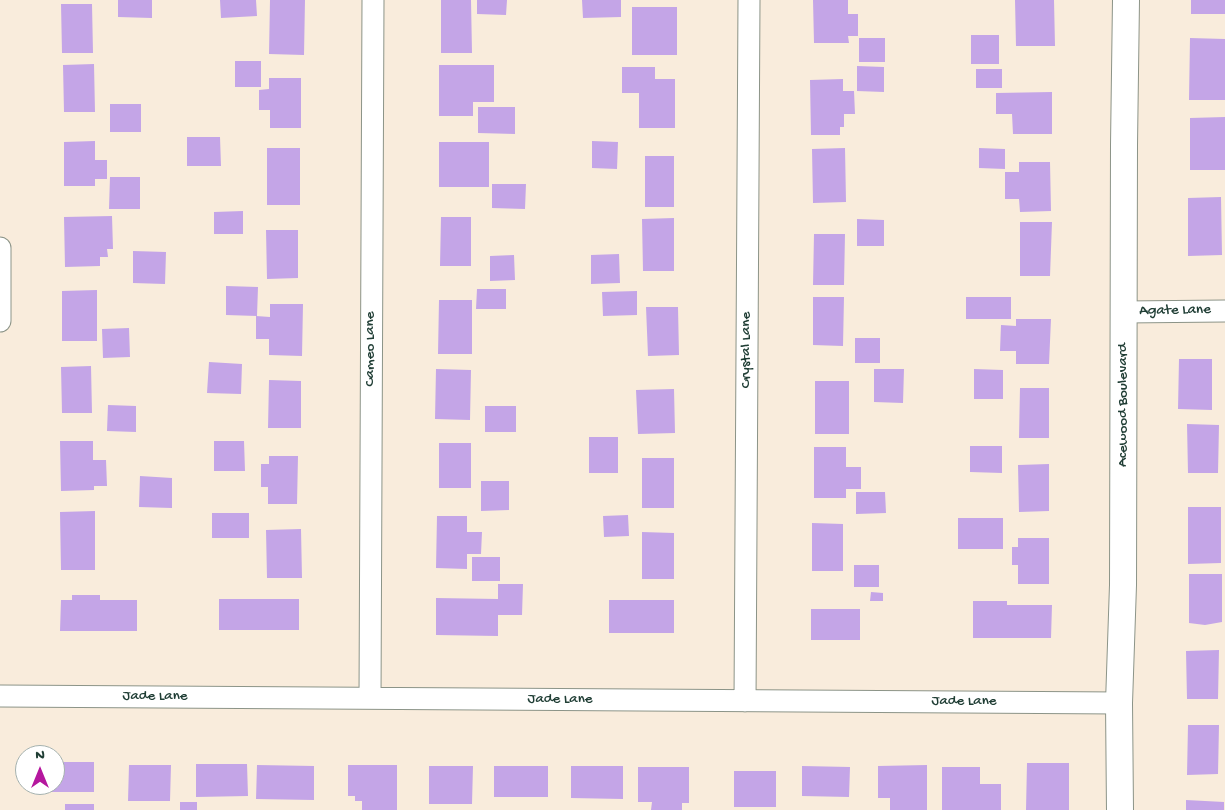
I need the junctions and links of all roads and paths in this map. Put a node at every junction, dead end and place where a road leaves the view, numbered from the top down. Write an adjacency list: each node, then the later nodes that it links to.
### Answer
1 (373, 0): 9 (street, Cameo Lane)
2 (749, 0): 10 (street, Crystal Lane)
3 (1126, 0): 6 (street, Acewood Boulevard)
4 (0, 248): 7 (street)
5 (1225, 310): 6 (street, Agate Lane)
6 (1124, 312): 11 (street, Acewood Boulevard)
7 (0, 322)
8 (0, 696): 9 (street, Jade Lane)
9 (370, 698): 10 (street, Jade Lane)
10 (745, 701): 11 (street, Jade Lane)
11 (1119, 703): 12 (street, Acewood Boulevard)
12 (1120, 810)

